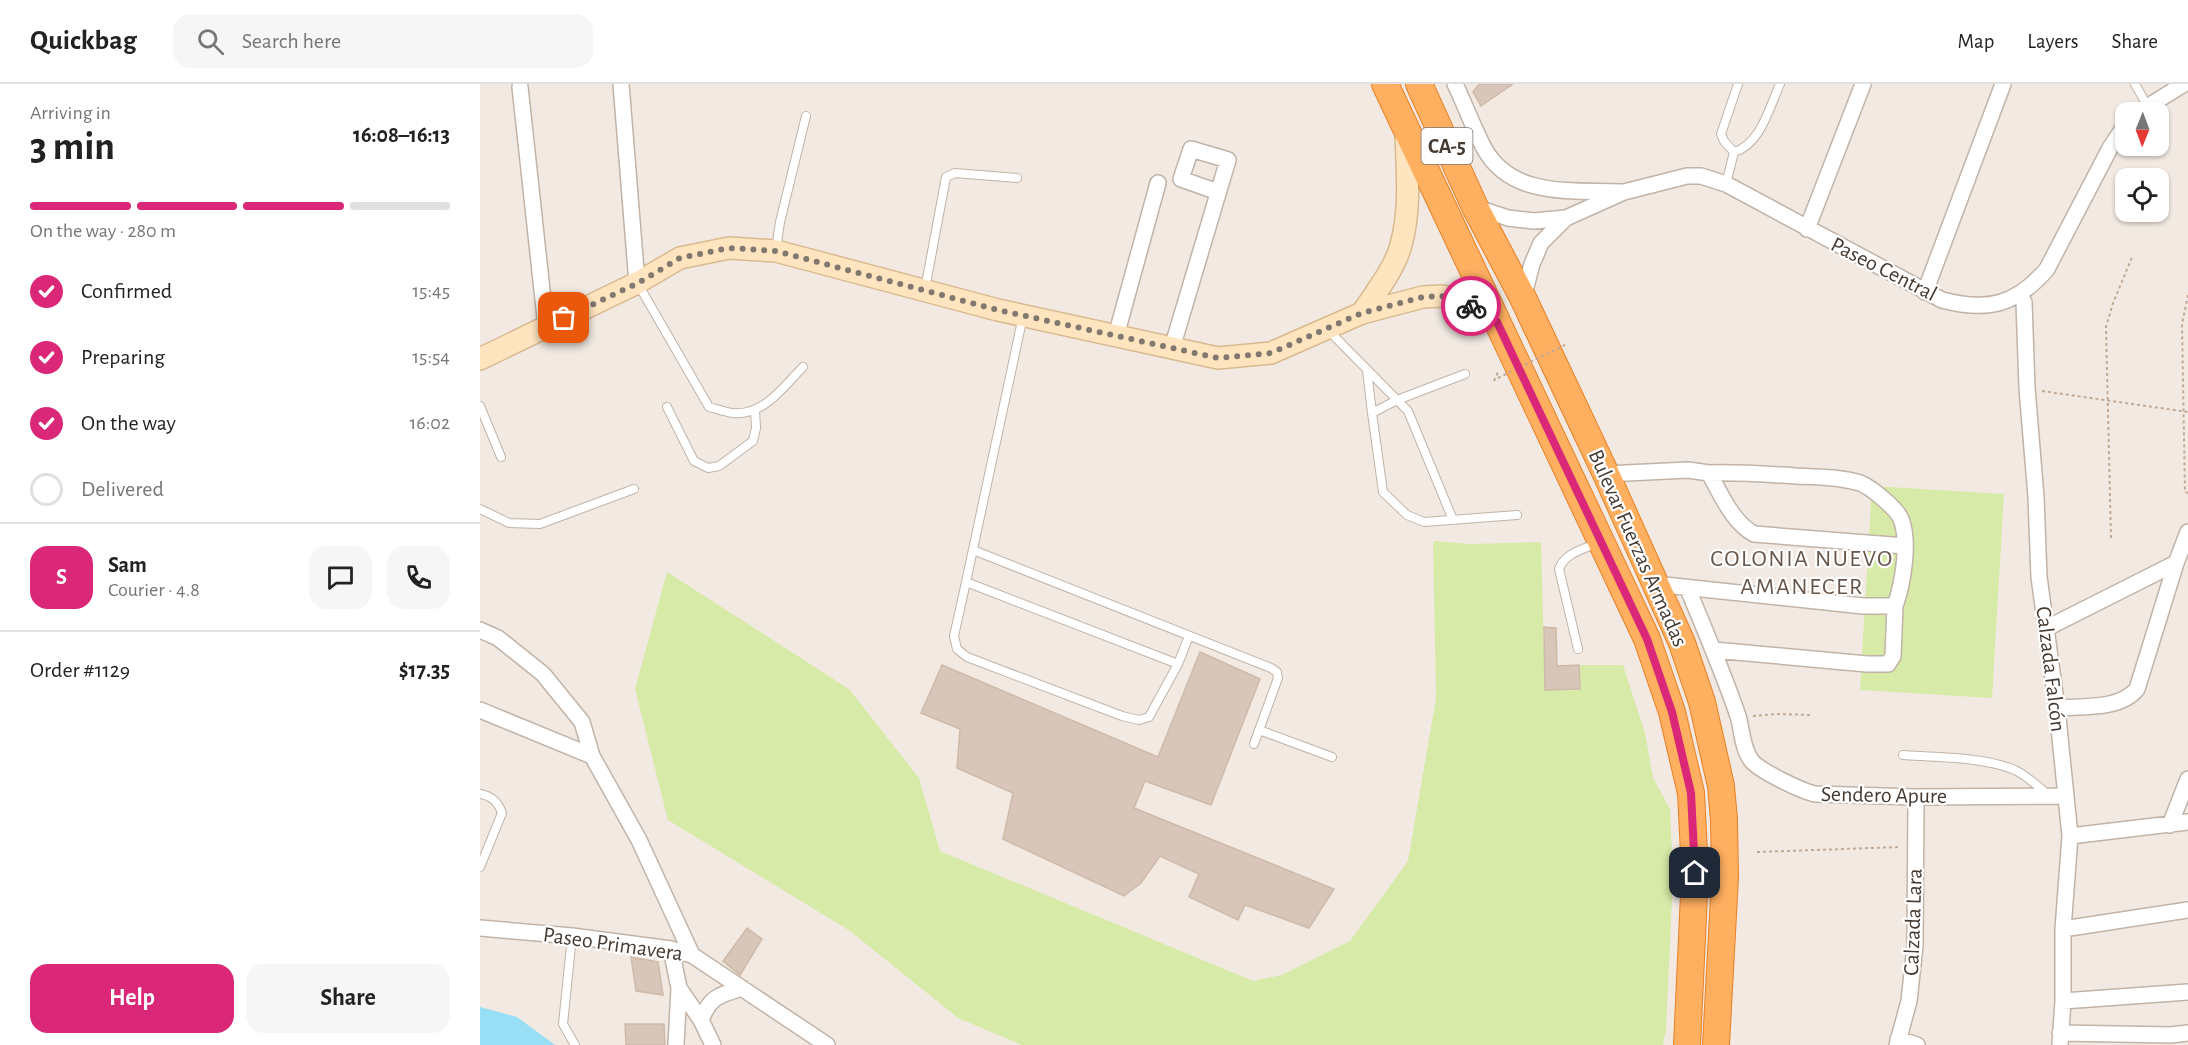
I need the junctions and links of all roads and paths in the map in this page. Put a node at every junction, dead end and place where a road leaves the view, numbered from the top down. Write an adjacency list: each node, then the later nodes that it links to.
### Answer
1 (621, 84): 28 (street)
2 (1384, 84): 15 (highway, Bulevar Fuerzas Armadas / CA-5)
3 (1419, 84): 23 (highway, Bulevar Fuerzas Armadas / CA-5)
4 (1455, 84): 22 (street)
5 (1738, 84): 17 (lane)
6 (1780, 84): 17 (lane)
7 (1863, 84): 25 (street)
8 (2003, 84): 30 (street)
9 (2135, 84): 12 (lane)
10 (2184, 84): 13 (street)
11 (520, 87): 37 (street)
12 (2141, 102)
13 (2156, 102)
14 (806, 116): 26 (lane)
15 (1406, 128): 34 (street); 36 (highway, Bulevar Fuerzas Armadas / CA-5)
16 (2115, 140): 31 (street, Paseo Central)
17 (1734, 152): 20 (lane)
18 (1017, 178): 29 (lane)
19 (1158, 183): 39 (street)
20 (1726, 183): 22 (street, Paseo Central); 25 (street, Paseo Central)
21 (1218, 192): 41 (street)
22 (1624, 192): 24 (street, Paseo Central)
23 (1474, 207): 24 (street, Paseo Central); 33 (highway, Bulevar Fuerzas Armadas / CA-5)
24 (1566, 218): 33 (street, Paseo Central)
25 (1808, 229): 30 (street, Paseo Central)
26 (776, 251): 28 (street); 29 (street)
27 (2133, 255): 49 (path)
28 (638, 283): 37 (street); 52 (lane)
29 (925, 291): 35 (street)
30 (1925, 292): 31 (street, Paseo Central)
31 (2020, 294): 47 (street, Calzada Falcón)
32 (2188, 295): 53 (path)
33 (1523, 298): 58 (highway, Bulevar Fuerzas Armadas / CA-5)
34 (1362, 313): 36 (street); 38 (street)
35 (1023, 316): 39 (street); 68 (lane)
36 (1497, 322): 66 (highway, Bulevar Fuerzas Armadas / CA-5)
37 (546, 327): 42 (street)
38 (1327, 329): 41 (street); 44 (lane)
39 (1116, 336): 41 (street)
40 (1571, 342): 46 (path, bridge)
41 (1172, 348)
42 (480, 358)
43 (803, 367): 52 (lane)
44 (1367, 370): 48 (lane); 55 (lane)
45 (1465, 374): 48 (lane)
46 (1494, 381)
47 (2027, 388): 49 (path); 74 (street, Calzada Falcón)
48 (1397, 400): 55 (lane); 63 (lane)
49 (2108, 400): 53 (path); 65 (path)
50 (480, 406): 56 (lane)
51 (667, 406): 52 (lane)
52 (755, 410)
53 (2184, 411): 54 (path); 60 (path)
54 (2188, 412)
55 (1372, 413): 63 (lane)
56 (501, 457)
57 (1709, 473): 58 (street); 67 (street); 67 (street)
58 (1606, 474): 71 (highway, Bulevar Fuerzas Armadas / CA-5)
59 (634, 489): 61 (lane)
60 (2188, 493)
61 (480, 509)
62 (1517, 515): 63 (lane)
63 (1453, 520)
64 (2188, 532): 69 (street)
65 (2111, 537)
66 (1601, 542): 77 (lane); 118 (highway, Bulevar Fuerzas Armadas / CA-5)
67 (1905, 546): 73 (street)
68 (973, 550): 70 (lane); 76 (lane)
69 (2176, 563): 74 (street); 80 (street)
70 (966, 582): 79 (lane); 79 (lane)
71 (1655, 584): 72 (street); 119 (highway, Bulevar Fuerzas Armadas / CA-5)
72 (1687, 587): 73 (street); 78 (street, Sendero Apure)
73 (1895, 606): 78 (street)
74 (2047, 628): 80 (street, Calzada Falcón)
75 (480, 630): 87 (street)
76 (1189, 636): 79 (lane); 84 (lane)
77 (1578, 649)
78 (1714, 650): 83 (street, Sendero Apure)
79 (1178, 664)
80 (2057, 708): 92 (street, Calzada Falcón)
81 (480, 710): 87 (street)
82 (1810, 715): 83 (path)
83 (1738, 717): 93 (street, Sendero Apure)
84 (1259, 730): 85 (lane); 88 (lane)
85 (1254, 744)
86 (1903, 755): 91 (lane)
87 (592, 756): 105 (street)
88 (1332, 757)
89 (2188, 779): 95 (street)
90 (480, 794): 99 (lane)
91 (2049, 796): 92 (street, Sendero Apure); 93 (street, Sendero Apure)
92 (2066, 796): 96 (street, Calzada Falcón)
93 (1916, 797): 97 (street, Calzada Lara)
94 (2188, 822): 95 (street)
95 (2170, 825): 96 (street)
96 (2070, 836): 102 (street, Calzada Falcón)
97 (1915, 847): 98 (path); 113 (street, Calzada Lara)
98 (1757, 852)
99 (480, 867)
100 (2188, 910): 102 (street)
101 (480, 928): 103 (street, Paseo Primavera)
102 (2063, 929): 109 (street, Calzada Falcón)
103 (572, 936): 104 (street, Paseo Primavera); 114 (lane)
104 (671, 949): 105 (street, Paseo Primavera); 106 (street)
105 (692, 955): 107 (street, Paseo Primavera)
106 (679, 988): 110 (street); 115 (street)
107 (742, 988): 110 (street); 117 (street, Paseo Primavera)
108 (2188, 992): 109 (street)
109 (2063, 1001): 112 (street, Calzada Falcón)
110 (701, 1020): 116 (street)
111 (2188, 1033): 112 (street)
112 (2060, 1039)
113 (1898, 1042): 120 (street)
114 (575, 1045)
115 (676, 1045)
116 (713, 1045)
117 (826, 1045)
118 (1687, 1045)
119 (1716, 1045)
120 (1917, 1045)

